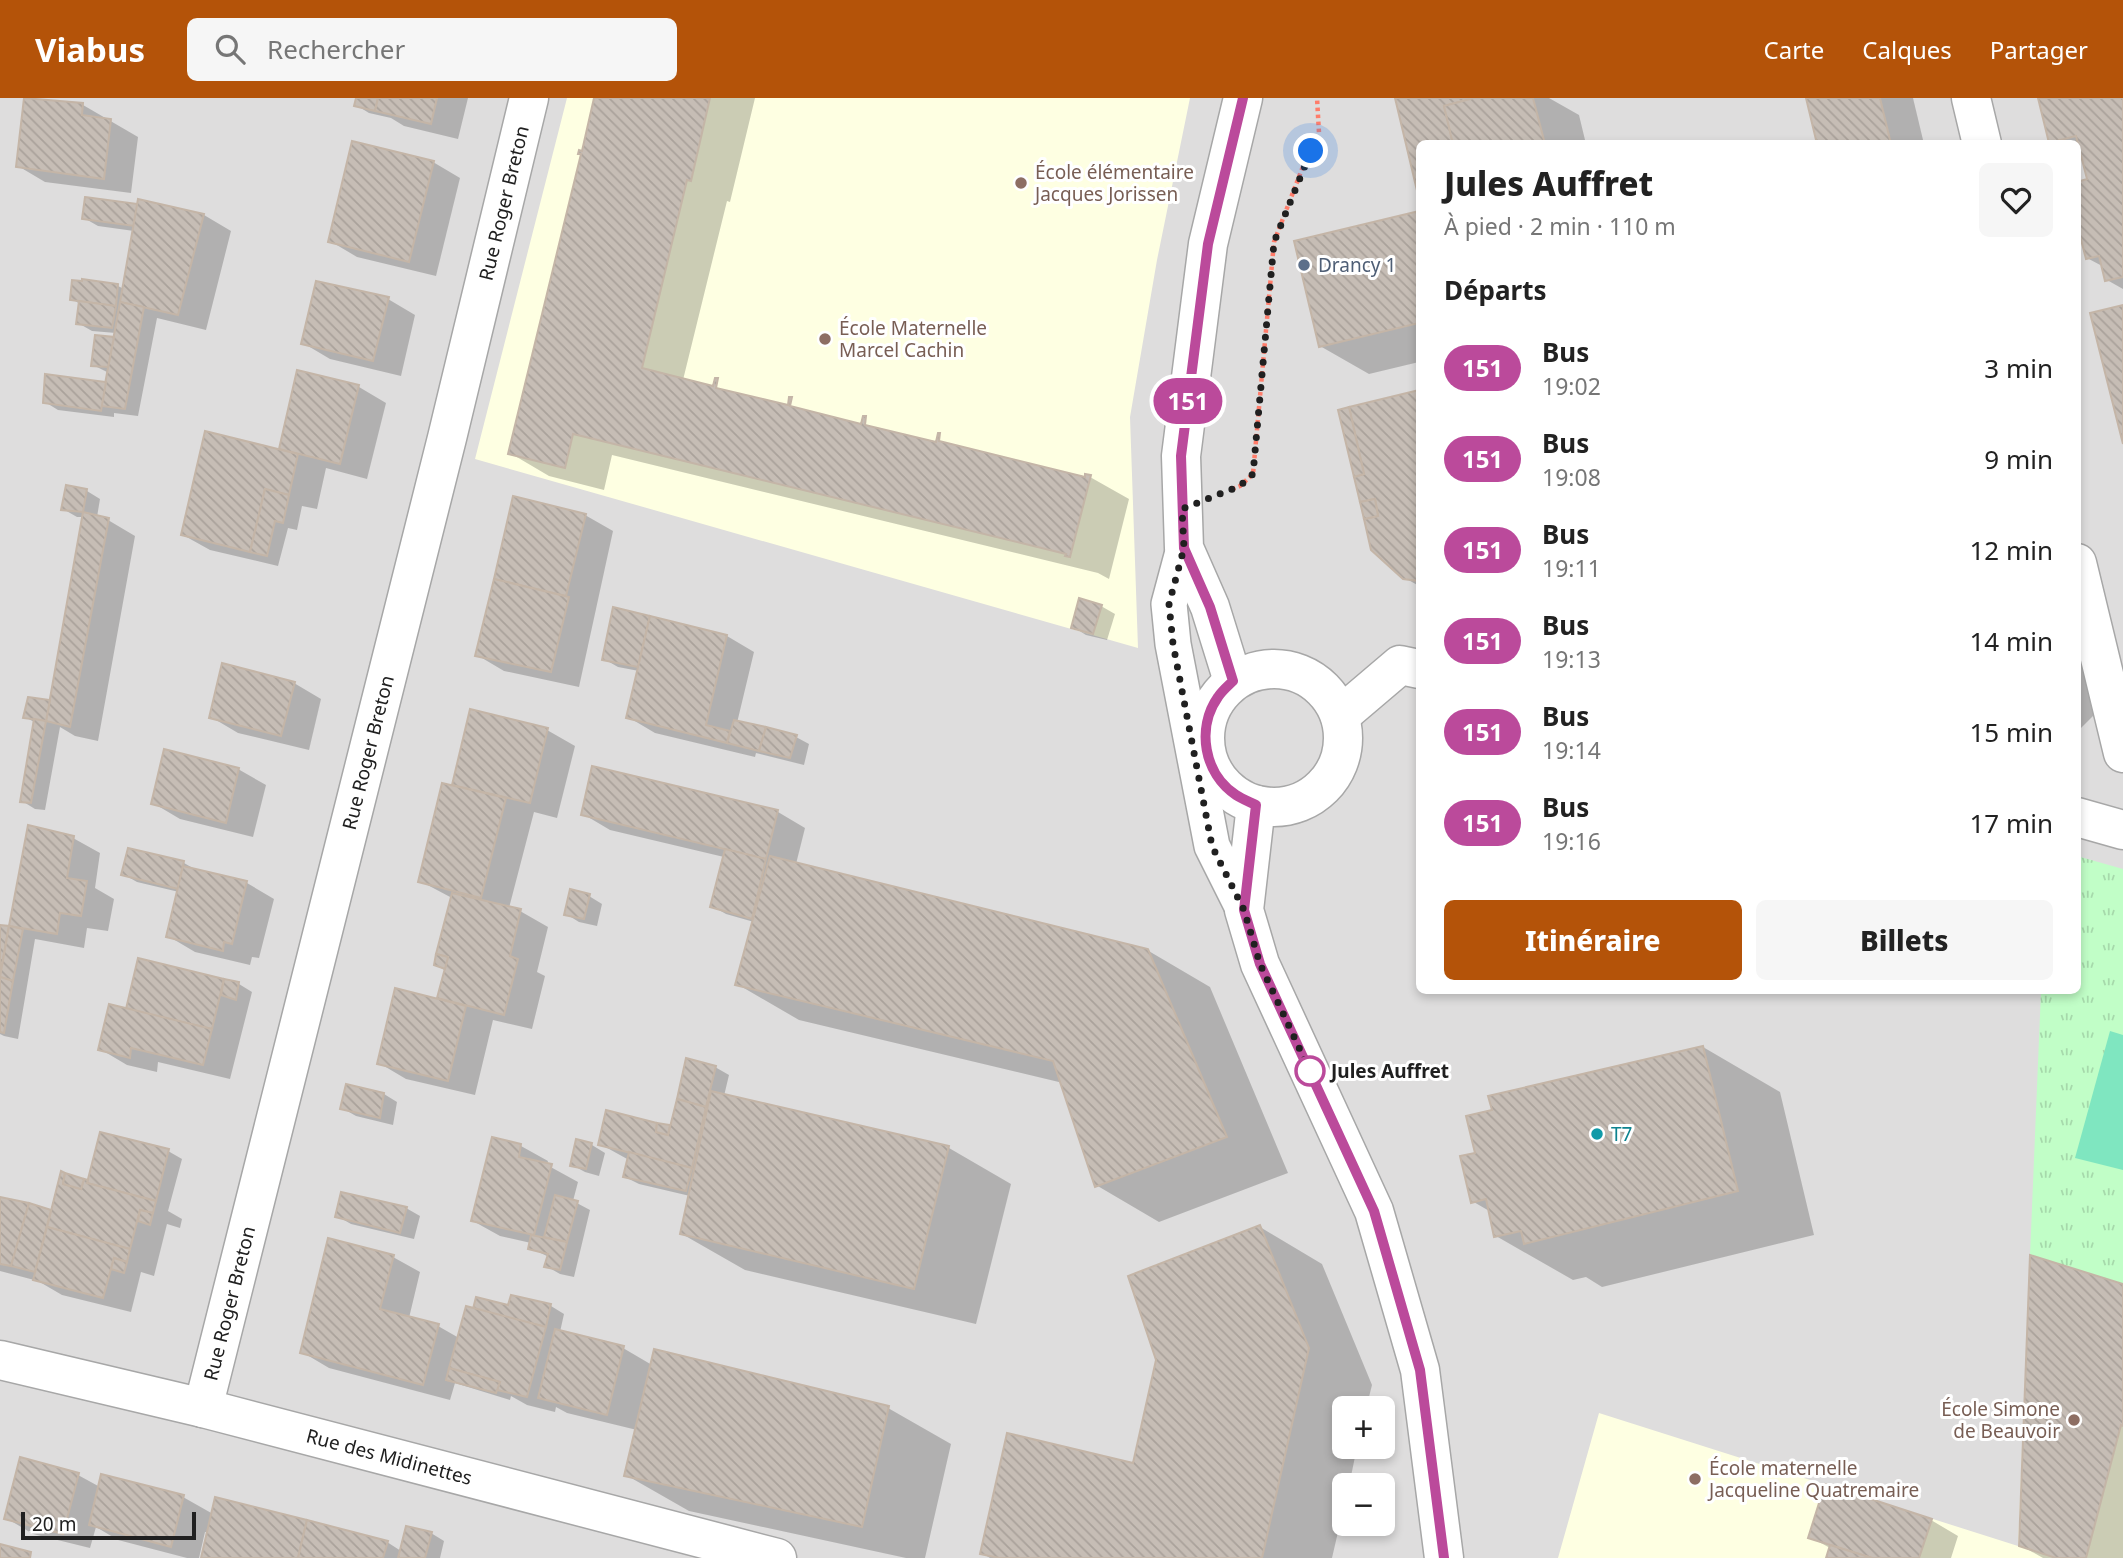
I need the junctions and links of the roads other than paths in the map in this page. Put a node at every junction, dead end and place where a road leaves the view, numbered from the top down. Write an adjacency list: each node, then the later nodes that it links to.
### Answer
1 (529, 98): 16 (street, Rue Roger Breton)
2 (1243, 98): 5 (street)
3 (1971, 98): 4 (street)
4 (1981, 140)
5 (1184, 548): 8 (street); 14 (lane)
6 (2081, 580): 10 (street)
7 (1416, 668): 9 (street)
8 (1233, 681): 9 (street); 11 (street)
9 (1340, 716): 11 (street)
10 (2123, 753)
11 (1256, 805): 14 (street)
12 (2081, 818): 13 (street)
13 (2123, 830)
14 (1244, 910): 18 (street)
15 (0, 1360): 16 (street, Rue des Midinettes)
16 (203, 1408): 17 (street, Rue des Midinettes)
17 (777, 1558)
18 (1444, 1558)

